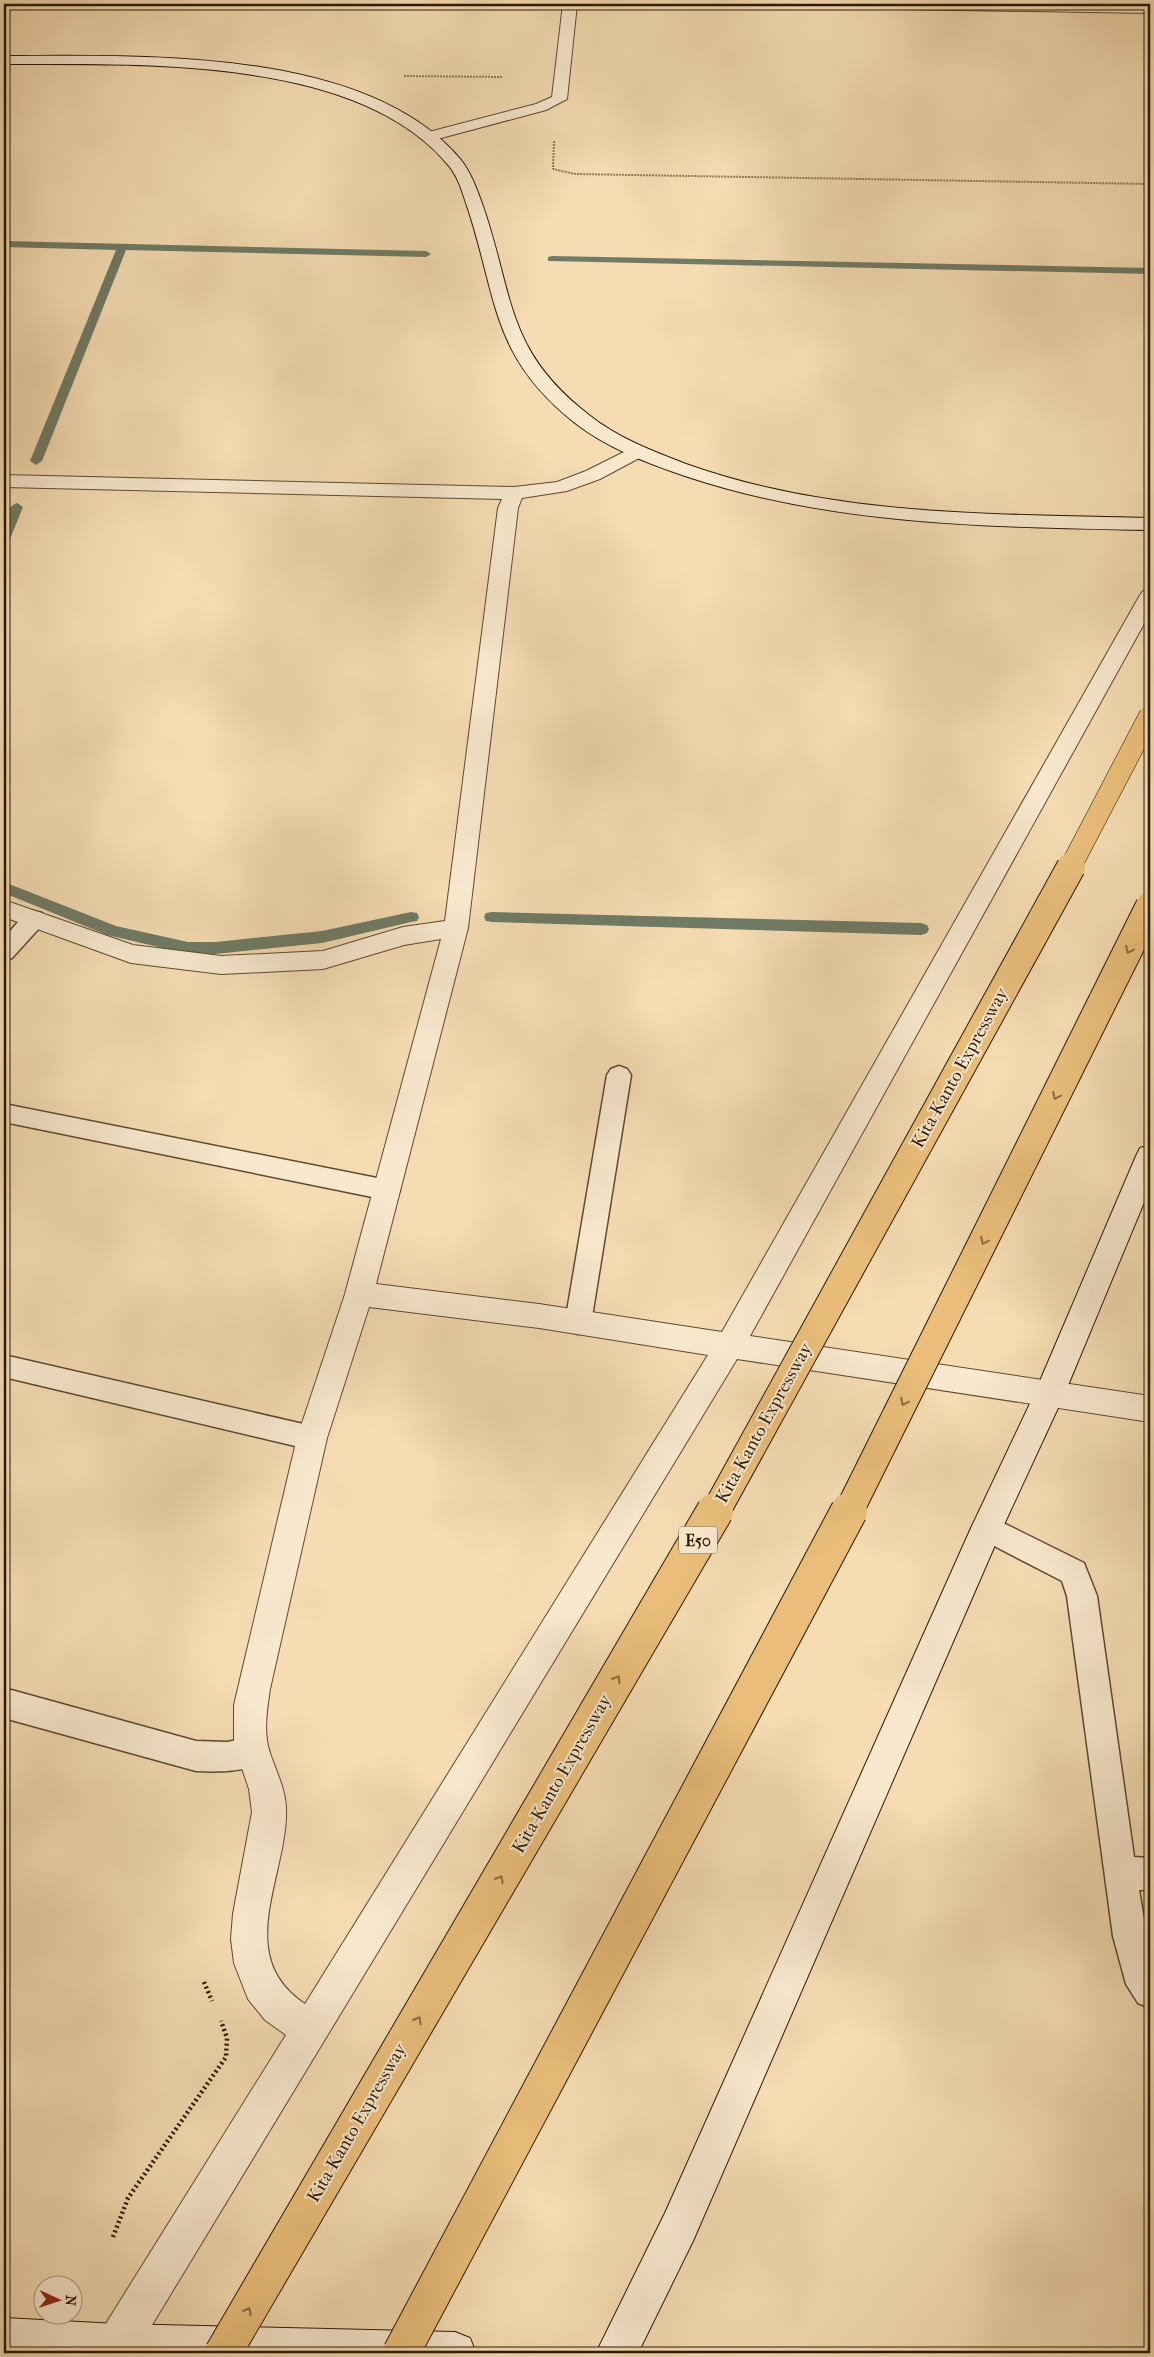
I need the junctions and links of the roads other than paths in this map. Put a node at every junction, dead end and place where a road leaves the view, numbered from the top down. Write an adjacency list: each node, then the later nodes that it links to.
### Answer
1 (570, 4): 5 (street)
2 (835, 4): 3 (street)
3 (1150, 9)
4 (4, 60): 5 (street)
5 (430, 136): 6 (street)
6 (636, 452): 8 (street); 9 (street)
7 (4, 481): 8 (street)
8 (514, 493): 15 (street)
9 (1150, 524)
10 (1150, 595): 23 (street)
11 (1150, 715): 36 (highway, Kita-Kanto Expressway / E50, one-way to 11, bridge)
12 (1150, 906): 37 (highway, one-way to 37, bridge)
13 (4, 908): 14 (street)
14 (34, 919): 15 (street); 16 (lane)
15 (456, 928): 20 (street)
16 (4, 952)
17 (618, 1075): 22 (lane)
18 (4, 1113): 20 (lane)
19 (1150, 1156): 25 (street)
20 (388, 1190): 21 (street)
21 (359, 1294): 22 (street); 27 (street)
22 (578, 1323): 23 (street)
23 (729, 1346): 25 (street); 33 (street)
24 (4, 1366): 27 (lane)
25 (1049, 1396): 26 (street); 28 (street)
26 (1150, 1409)
27 (312, 1438): 30 (street)
28 (987, 1528): 31 (lane); 39 (street)
29 (4, 1703): 30 (lane)
30 (253, 1752): 33 (street)
31 (1135, 1873): 32 (lane)
32 (1150, 1991)
33 (310, 2029): 35 (street)
34 (4, 2338): 35 (street)
35 (115, 2349): 38 (street)
36 (223, 2353)
37 (401, 2353)
38 (454, 2353)
39 (616, 2353)

